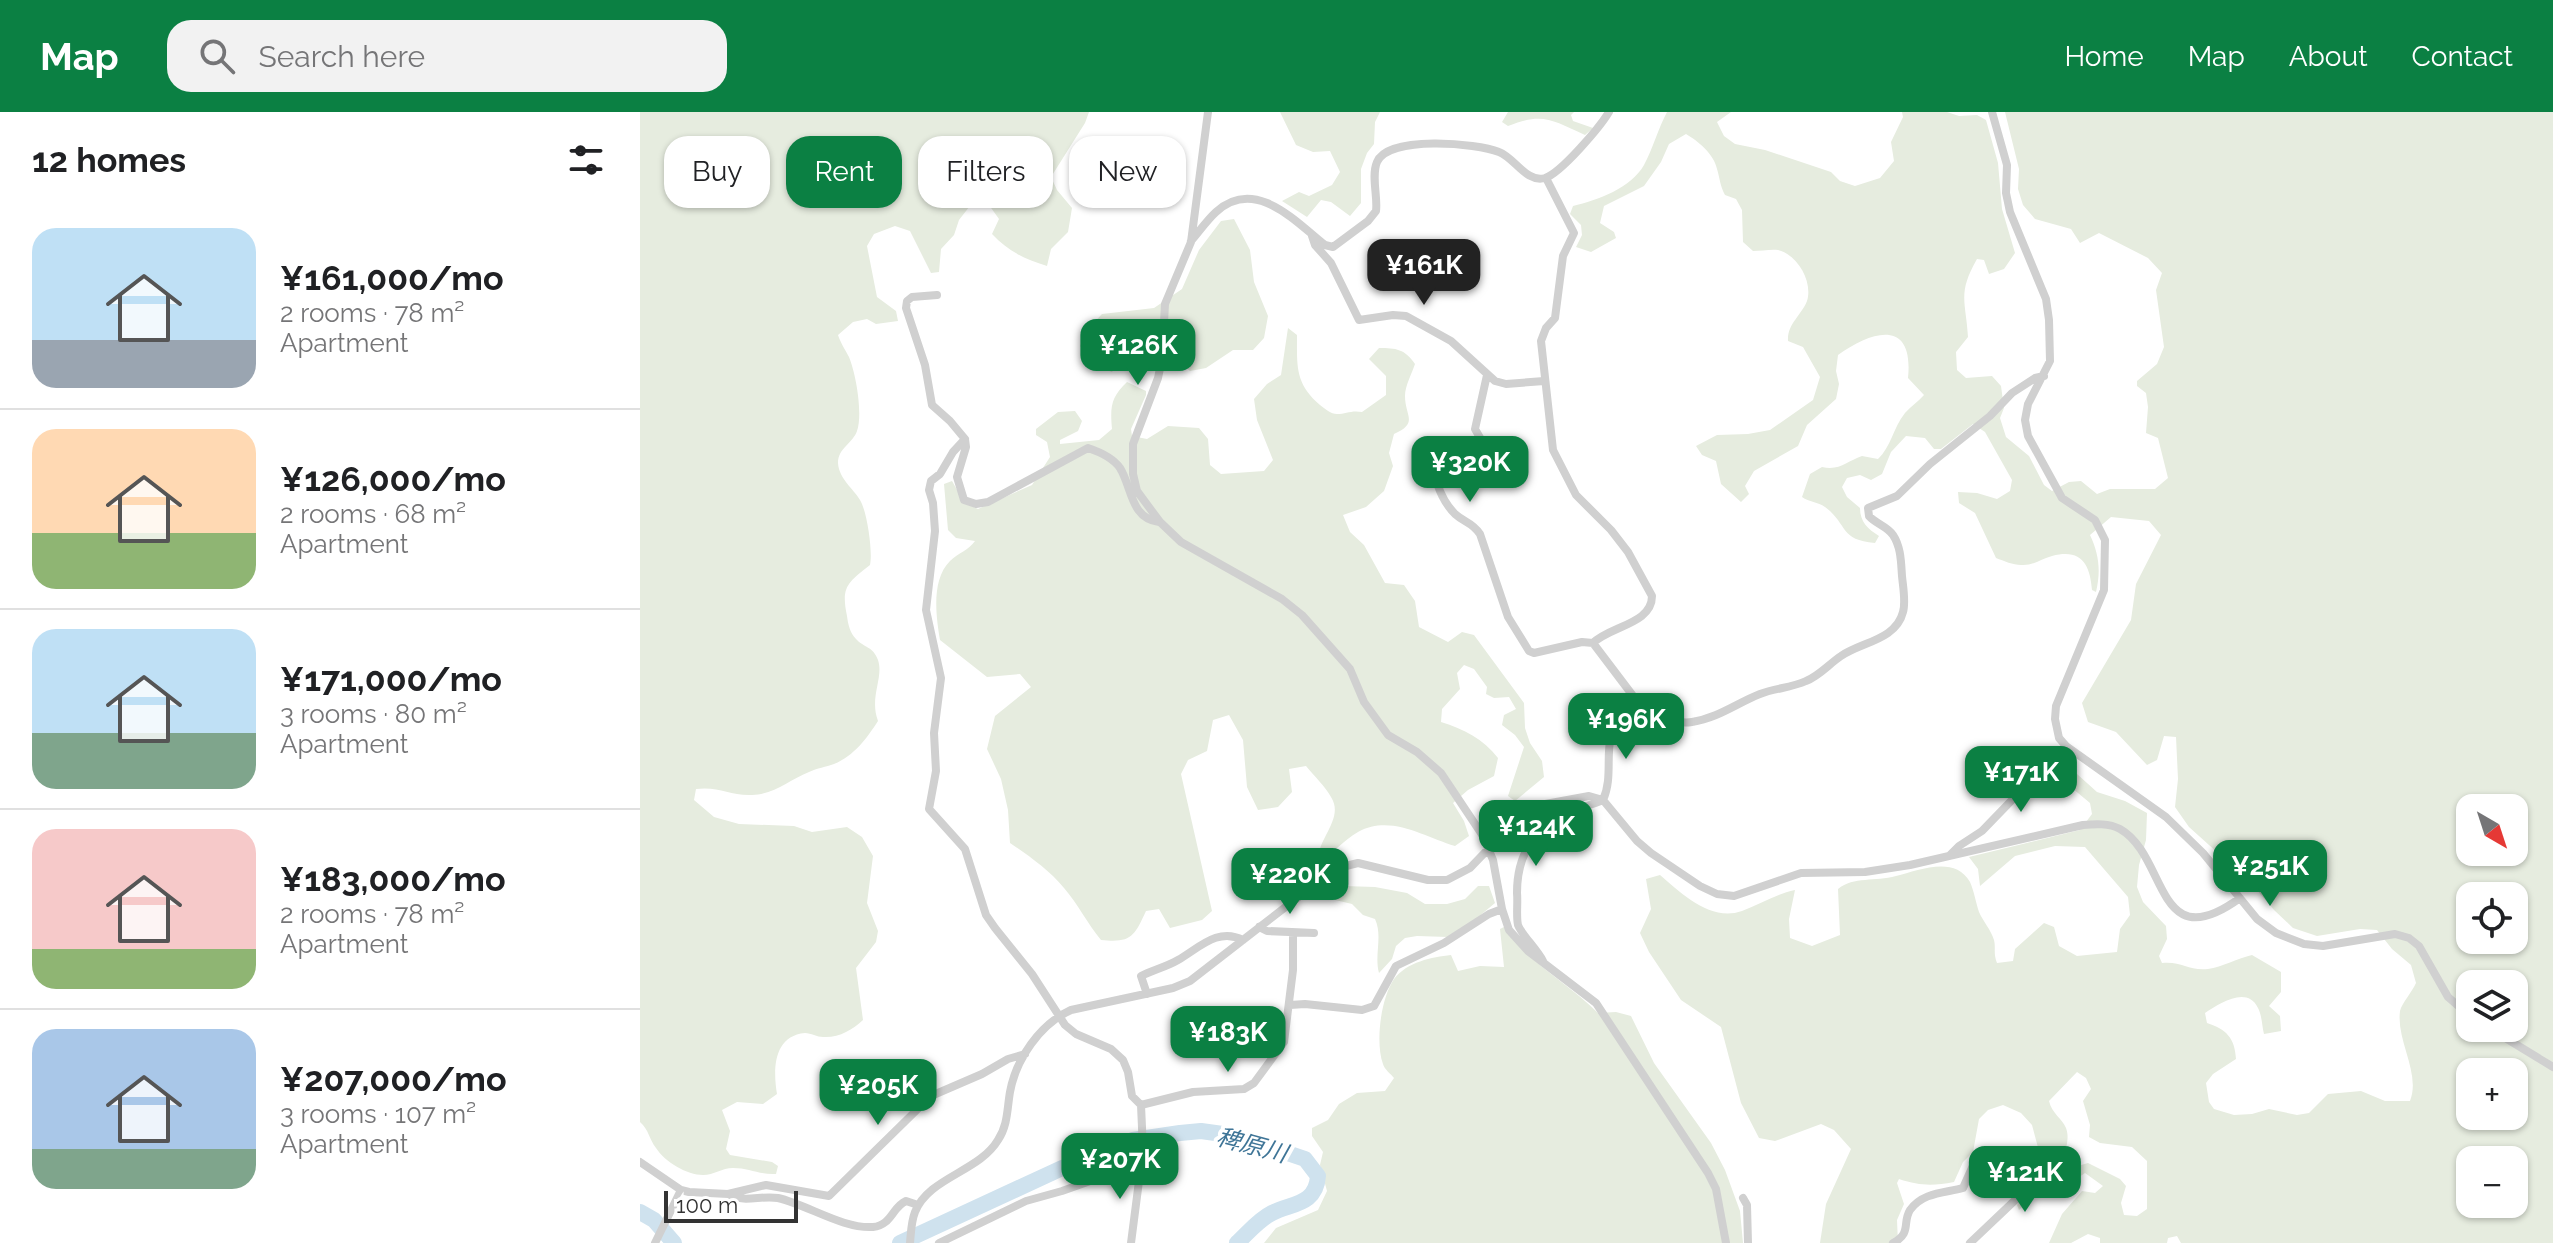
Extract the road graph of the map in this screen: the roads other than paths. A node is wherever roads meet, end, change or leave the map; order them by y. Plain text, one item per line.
1 (1208, 112) edge
2 (1609, 112) edge
3 (1992, 112) edge
4 (1546, 178) junction
5 (1312, 235) junction
6 (1191, 242) junction
7 (937, 295) dead end
8 (1487, 375) junction
9 (2044, 376) junction
10 (1544, 381) junction
11 (965, 439) junction
12 (1160, 522) junction
13 (1593, 643) junction
14 (1646, 713) junction
15 (2075, 753) junction
16 (1603, 800) junction
17 (1488, 848) junction
18 (1949, 855) junction
19 (2240, 898) junction
20 (1502, 909) junction
21 (1259, 927) junction
22 (1293, 933) junction
23 (1314, 933) dead end
24 (1243, 940) junction
25 (1543, 962) junction
26 (1147, 994) junction
27 (2456, 1004) edge
28 (1290, 1005) junction
29 (1056, 1017) junction
30 (2512, 1042) edge
31 (1025, 1054) junction
32 (2553, 1067) edge
33 (1141, 1105) junction
34 (640, 1162) edge
35 (1141, 1163) junction
36 (2036, 1166) dead end
37 (681, 1190) junction
38 (728, 1194) junction
39 (2022, 1196) junction
40 (1743, 1198) dead end
41 (918, 1205) junction
42 (655, 1243) edge
43 (910, 1243) edge
44 (939, 1243) edge
45 (1131, 1243) edge
46 (1726, 1243) edge
47 (1748, 1243) edge
48 (1893, 1243) edge
49 (1970, 1243) edge

1 - 6 street
2 - 4 street
3 - 9 street
4 - 5 street
4 - 10 street
5 - 6 street
5 - 8 street
6 - 12 street
7 - 11 street
8 - 10 street
8 - 13 street
9 - 14 street
9 - 15 street
10 - 13 street
11 - 12 street
11 - 29 street
12 - 17 street
13 - 14 street
14 - 16 street
15 - 18 street
15 - 19 street
16 - 17 street
16 - 18 street
16 - 25 street
17 - 20 street
17 - 21 street
18 - 19 street
19 - 27 street
20 - 25 street
20 - 28 street
21 - 22 street
21 - 24 street
22 - 23 street
22 - 28 street
24 - 26 street
24 - 26 street
25 - 46 street
26 - 29 street
28 - 33 street
29 - 31 street
29 - 33 street
30 - 32 street
31 - 38 street
31 - 41 street
33 - 35 street
34 - 37 street
35 - 44 street
35 - 45 street
36 - 39 street
37 - 38 street
37 - 42 street
38 - 41 street
39 - 48 street
39 - 49 street
40 - 47 street
41 - 43 street

